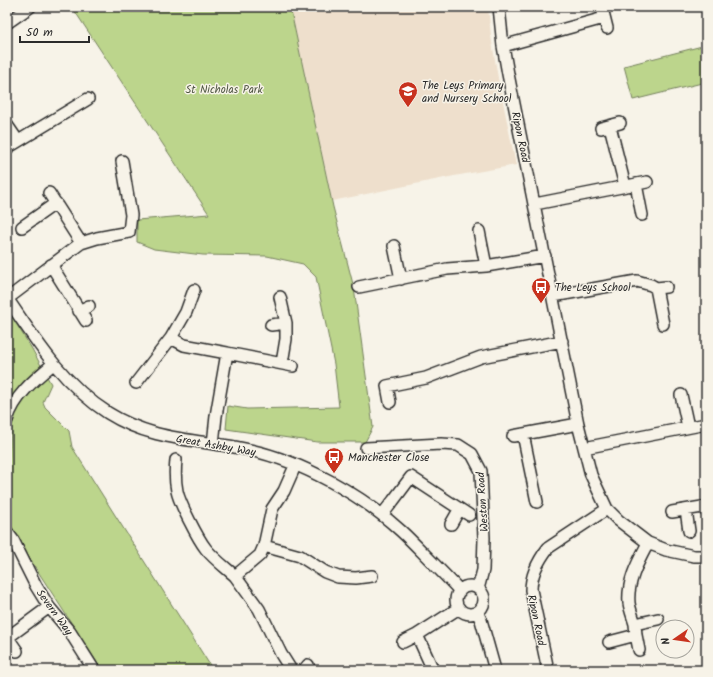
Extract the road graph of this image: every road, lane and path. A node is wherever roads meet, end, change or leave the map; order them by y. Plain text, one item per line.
1 (30, 7) edge
2 (499, 7) edge
3 (604, 18) edge
4 (7, 23) edge
5 (503, 46) junction
6 (88, 99) dead end
7 (7, 125) edge
8 (610, 126) dead end
9 (18, 141) junction
10 (7, 148) edge
11 (122, 161) dead end
12 (647, 182) dead end
13 (631, 185) junction
14 (50, 193) dead end
15 (56, 203) junction
16 (535, 204) junction
17 (642, 215) dead end
18 (22, 227) dead end
19 (479, 231) dead end
20 (81, 243) junction
21 (394, 246) dead end
22 (545, 256) junction
23 (51, 265) junction
24 (486, 266) junction
25 (400, 278) junction
26 (359, 287) dead end
27 (194, 290) dead end
28 (553, 296) junction
29 (280, 297) dead end
30 (7, 299) edge
31 (86, 321) dead end
32 (286, 323) junction
33 (663, 324) dead end
34 (271, 325) dead end
35 (171, 338) junction
36 (562, 341) junction
37 (227, 353) junction
38 (282, 363) junction
39 (53, 364) junction
40 (293, 366) dead end
41 (136, 382) dead end
42 (682, 395) dead end
43 (390, 402) dead end
44 (8, 416) edge
45 (578, 424) junction
46 (701, 424) dead end
47 (688, 427) junction
48 (213, 444) junction
49 (366, 448) dead end
50 (584, 448) junction
51 (176, 460) dead end
52 (295, 466) junction
53 (537, 502) dead end
54 (606, 509) junction
55 (686, 510) junction
56 (706, 511) edge
57 (672, 512) dead end
58 (382, 515) junction
59 (451, 524) dead end
60 (690, 531) dead end
61 (7, 532) edge
62 (648, 543) junction
63 (264, 546) junction
64 (706, 556) edge
65 (235, 576) junction
66 (372, 576) dead end
67 (478, 589) junction
68 (460, 591) junction
69 (50, 607) junction
70 (459, 608) junction
71 (477, 612) junction
72 (655, 620) edge
73 (635, 624) junction
74 (417, 635) junction
75 (636, 635) junction
76 (8, 638) edge
77 (403, 642) dead end
78 (609, 642) dead end
79 (17, 650) dead end
80 (639, 650) dead end
81 (94, 670) edge
82 (292, 670) edge
83 (433, 670) edge
84 (495, 670) edge
85 (548, 670) edge

1 - 4 street
2 - 5 street, Ripon Road
3 - 5 street
5 - 16 street, Ripon Road
6 - 9 street
7 - 9 street
8 - 13 street
9 - 10 street
11 - 20 street
12 - 13 street
13 - 16 street
13 - 17 street
14 - 15 street
15 - 18 street
15 - 20 street
16 - 22 street, Ripon Road
19 - 24 street
20 - 23 street
21 - 25 street
22 - 24 street
22 - 28 street, Ripon Road
23 - 30 street
23 - 31 street
24 - 25 street
25 - 26 street
27 - 35 street
28 - 33 street
28 - 36 street, Ripon Road
29 - 32 street
30 - 39 street, Great Ashby Way
32 - 34 street
32 - 38 street
35 - 37 street
35 - 41 street
36 - 43 street
36 - 45 street, Ripon Road
37 - 38 street
37 - 48 street
38 - 40 street
39 - 44 street
39 - 48 street, Great Ashby Way
42 - 47 street
45 - 50 street, Ripon Road
45 - 53 street
46 - 47 street
47 - 50 street
48 - 52 street, Great Ashby Way
49 - 67 street, Weston Road
50 - 54 street, Ripon Road
51 - 65 street
52 - 58 street, Great Ashby Way
52 - 63 street
54 - 62 street, Ripon Road
54 - 85 street, Ripon Road
55 - 56 street
55 - 57 street
55 - 60 street
58 - 59 street
58 - 68 street, Great Ashby Way
61 - 69 street, Severn Way
62 - 64 street, Ripon Road
62 - 73 street
63 - 65 street
63 - 66 street
65 - 82 street
67 - 68 street
67 - 71 street
68 - 70 street
69 - 76 street
69 - 81 street, Severn Way
70 - 71 street
70 - 74 street
71 - 84 street
72 - 73 street
73 - 75 street
74 - 77 street
74 - 83 street
75 - 78 street
75 - 80 street
76 - 79 street

